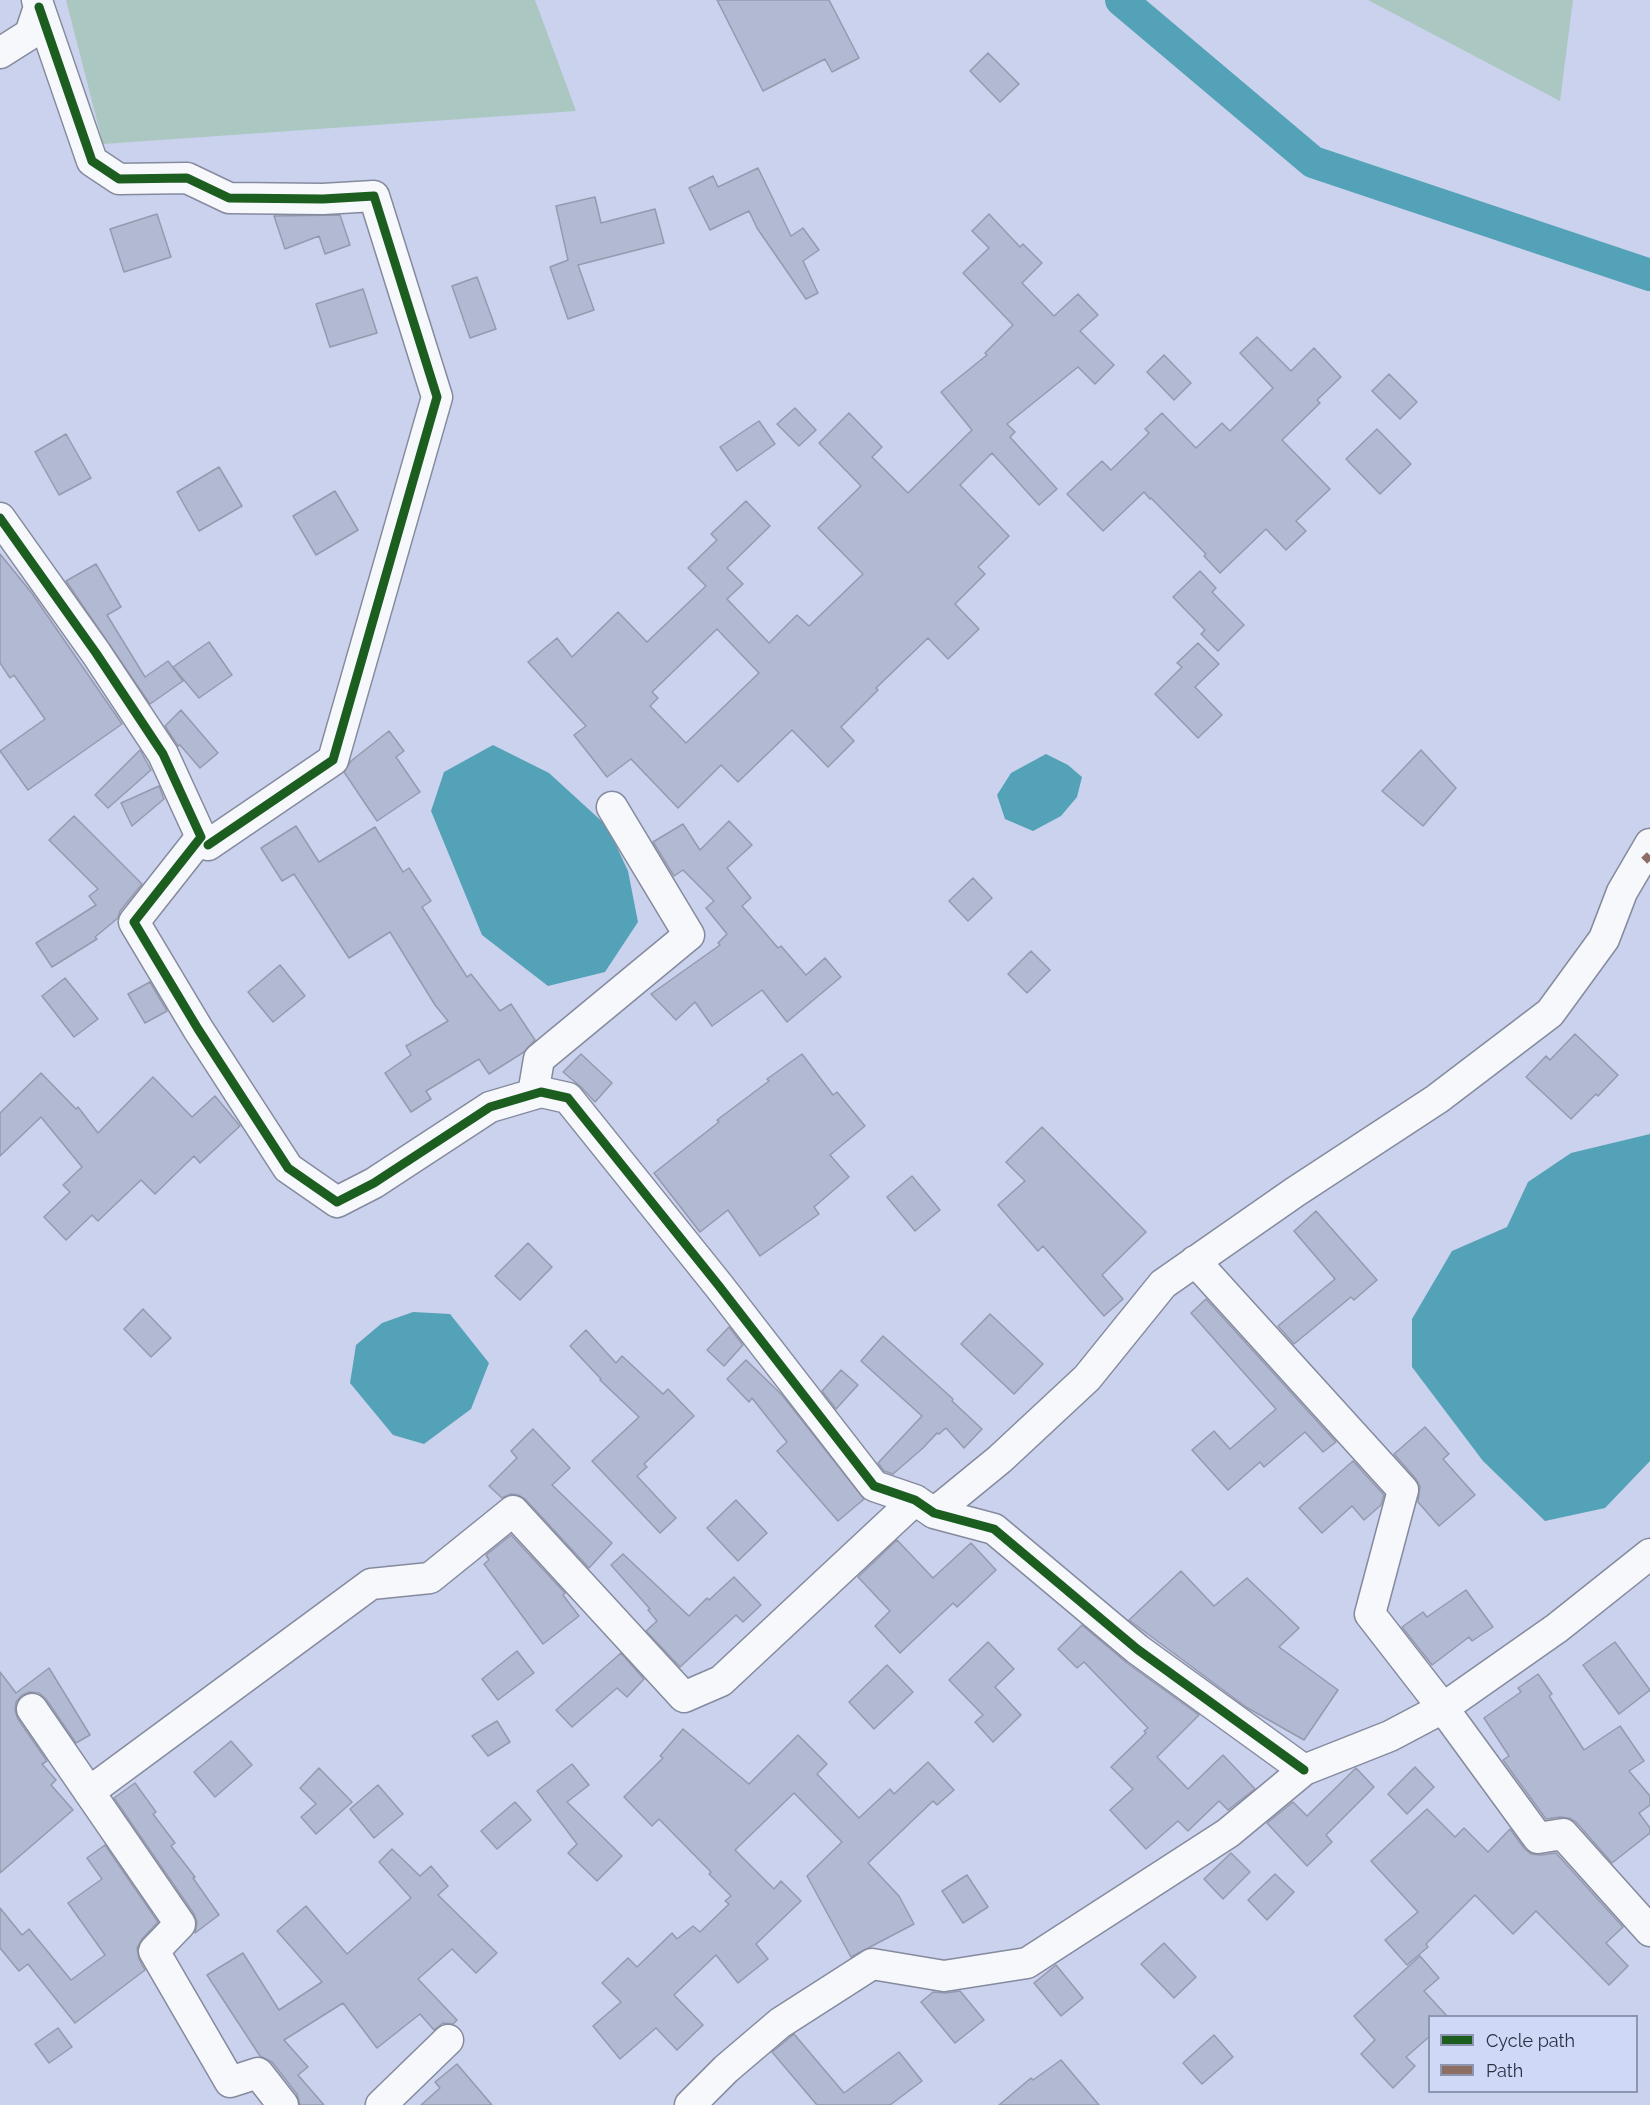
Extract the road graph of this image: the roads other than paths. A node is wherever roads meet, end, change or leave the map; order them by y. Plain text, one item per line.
1 (38, 4) edge
2 (0, 53) edge
3 (0, 518) edge
4 (612, 807) dead end
5 (208, 845) dead end
6 (1648, 853) edge
7 (533, 1094) junction
8 (1195, 1261) junction
9 (924, 1506) junction
10 (1650, 1554) edge
11 (1443, 1708) junction
12 (32, 1709) dead end
13 (1305, 1770) junction
14 (89, 1792) junction
15 (1650, 1931) edge
16 (448, 2040) dead end
17 (283, 2105) edge
18 (381, 2105) edge
19 (690, 2105) edge

1 - 2 street
1 - 5 street
3 - 7 street
4 - 7 street
6 - 8 street
7 - 9 street
8 - 9 street
8 - 11 street
9 - 13 street
9 - 14 street
10 - 11 street
11 - 13 street
11 - 15 street
12 - 14 street
13 - 19 street
14 - 17 street
16 - 18 street

